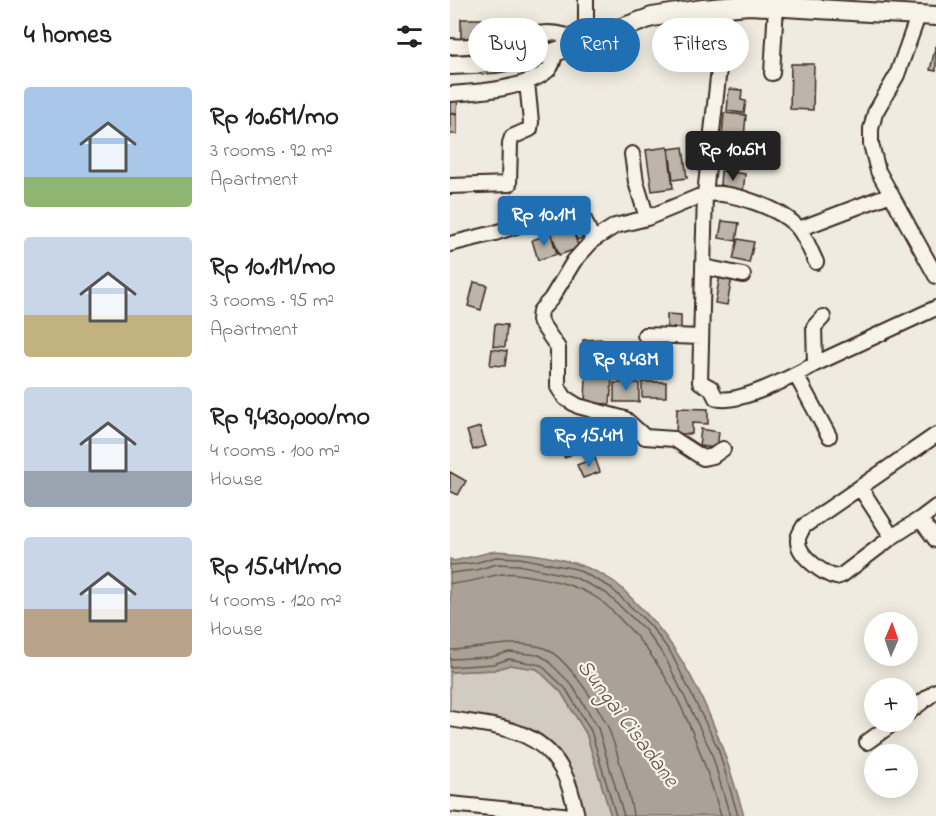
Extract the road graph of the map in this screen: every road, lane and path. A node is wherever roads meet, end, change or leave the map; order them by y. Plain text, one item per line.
1 (586, 0) edge
2 (726, 6) junction
3 (776, 6) junction
4 (927, 16) edge
5 (585, 18) edge
6 (640, 21) edge
7 (560, 35) edge
8 (450, 46) edge
9 (560, 50) edge
10 (555, 52) junction
11 (450, 65) edge
12 (772, 73) dead end
13 (526, 82) junction
14 (450, 94) edge
15 (632, 154) dead end
16 (450, 186) edge
17 (705, 194) junction
18 (891, 194) junction
19 (647, 218) junction
20 (799, 229) junction
21 (593, 240) junction
22 (450, 244) edge
23 (816, 262) dead end
24 (704, 267) junction
25 (743, 274) dead end
26 (936, 274) edge
27 (936, 308) edge
28 (823, 317) dead end
29 (645, 335) dead end
30 (701, 337) junction
31 (815, 364) junction
32 (796, 375) junction
33 (936, 435) edge
34 (829, 436) dead end
35 (723, 449) dead end
36 (861, 489) junction
37 (936, 507) edge
38 (920, 519) junction
39 (892, 537) junction
40 (936, 540) edge
41 (936, 691) edge
42 (918, 705) edge
43 (450, 719) edge
44 (882, 732) edge
45 (867, 742) dead end
46 (450, 804) edge
47 (572, 816) edge
48 (578, 816) edge

1 - 5 street
2 - 3 main road
2 - 6 main road
2 - 17 street
3 - 4 main road
3 - 12 street
4 - 18 street
7 - 8 street
9 - 10 main road
10 - 11 main road
10 - 13 street
13 - 14 street
13 - 16 street
15 - 19 street
17 - 19 street
17 - 20 street
17 - 24 street
18 - 20 street
18 - 26 street
19 - 21 street
20 - 23 street
21 - 22 street
21 - 35 street
24 - 25 street
24 - 30 street
27 - 31 street
28 - 31 street
29 - 30 street
30 - 32 street
31 - 32 street
32 - 34 street
33 - 36 street
36 - 39 street
36 - 39 street
37 - 38 street
38 - 39 street
38 - 40 street
41 - 42 street
43 - 48 street
44 - 45 street
46 - 47 street

